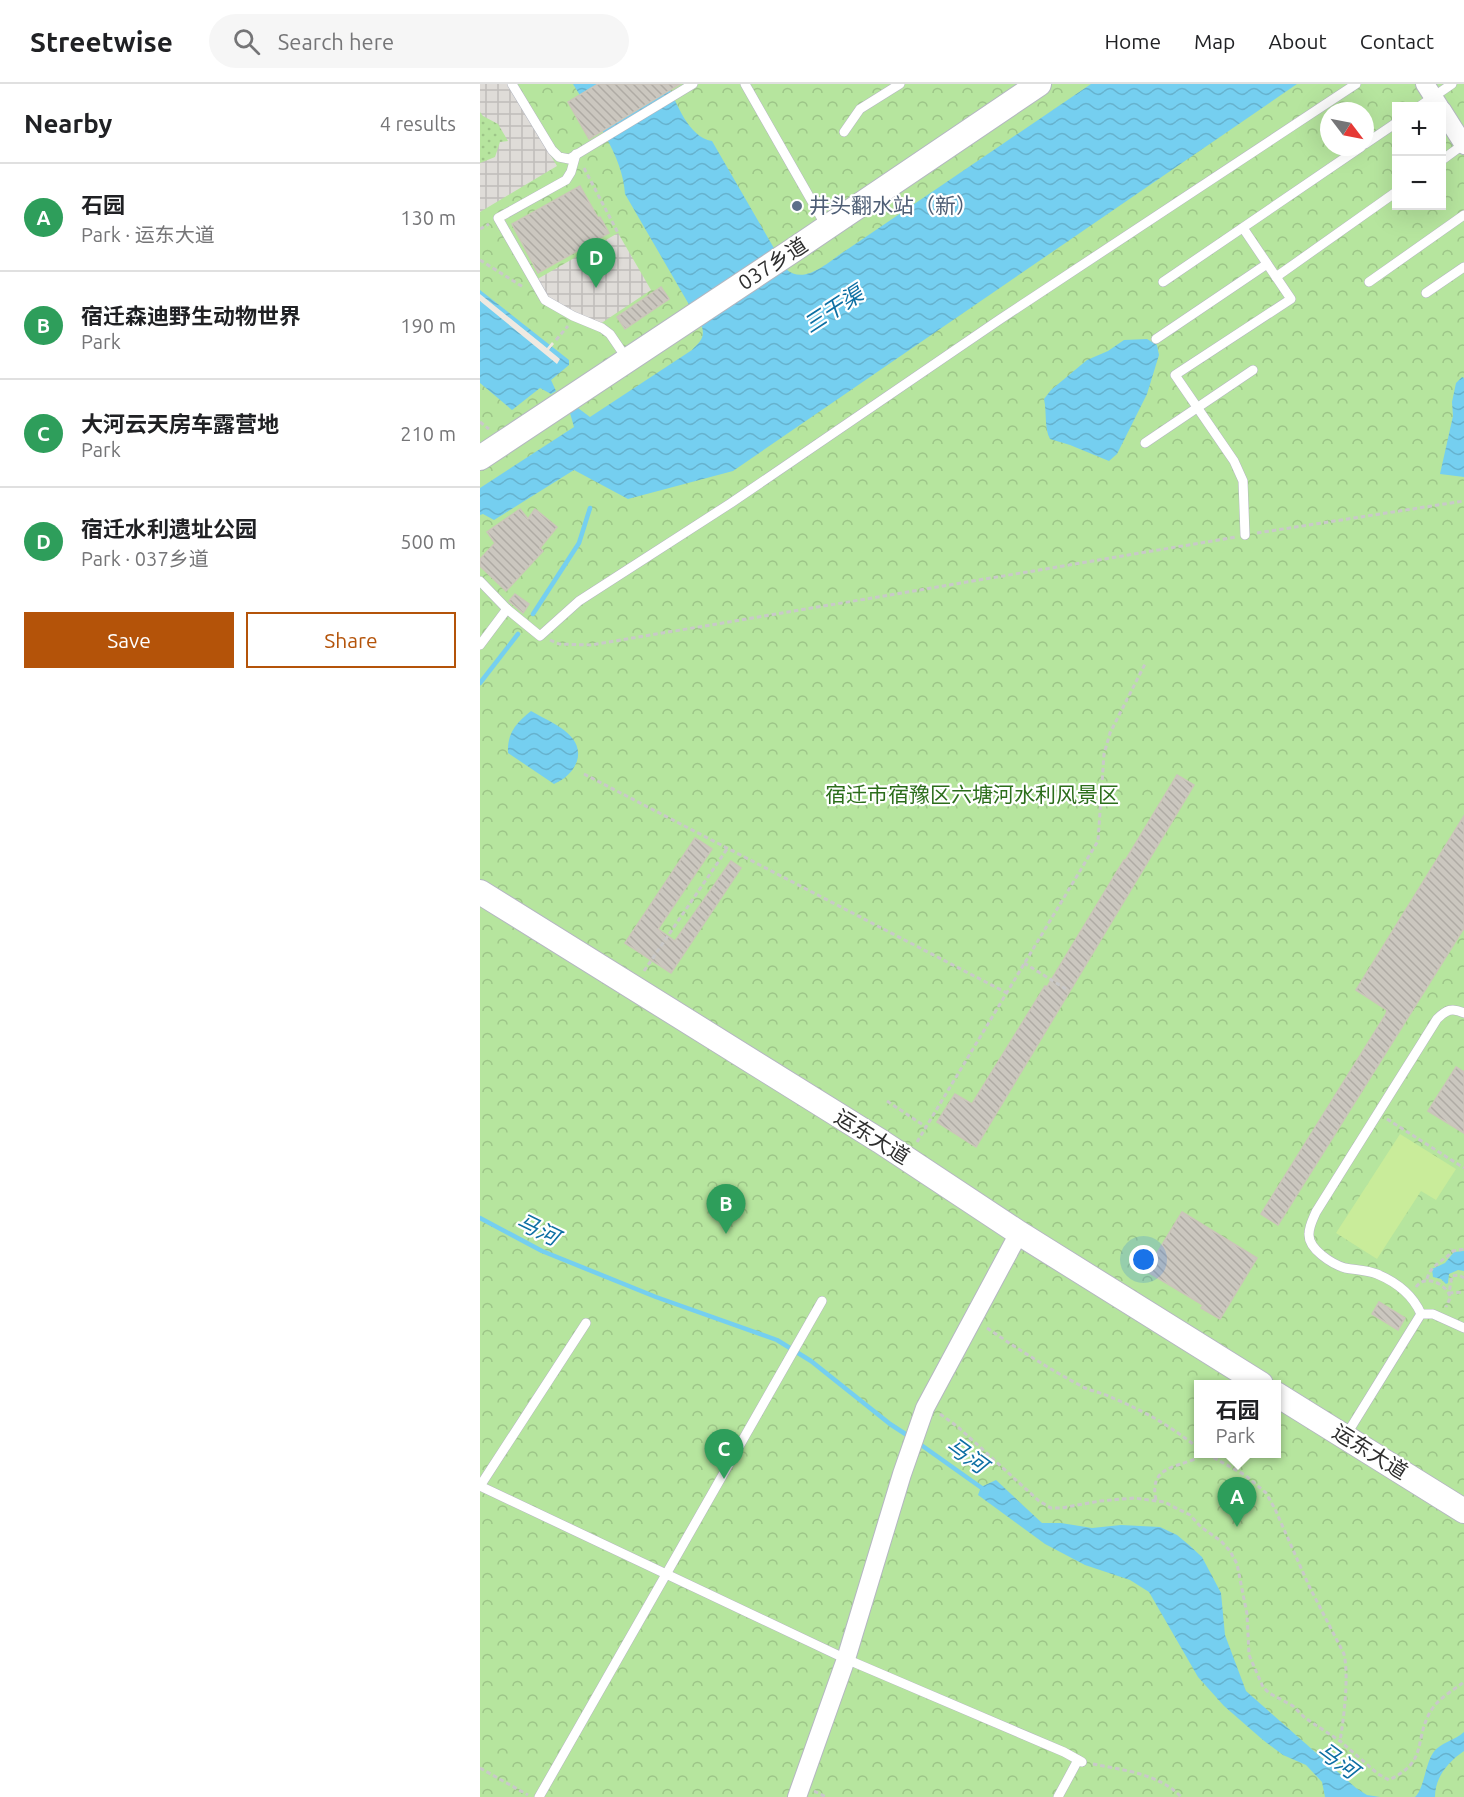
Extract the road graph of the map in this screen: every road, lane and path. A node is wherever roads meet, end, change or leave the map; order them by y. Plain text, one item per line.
1 (512, 84) edge
2 (693, 84) edge
3 (745, 84) edge
4 (900, 84) edge
5 (1039, 84) edge
6 (1356, 84) edge
7 (1452, 84) edge
8 (1432, 101) edge
9 (1392, 126) edge
10 (844, 132) dead end
11 (1374, 138) edge
12 (1464, 145) edge
13 (576, 154) junction
14 (1348, 156) edge
15 (1446, 157) edge
16 (1392, 195) edge
17 (1464, 215) edge
18 (827, 228) junction
19 (1243, 228) junction
20 (618, 233) dead end
21 (480, 260) edge
22 (1267, 264) junction
23 (1464, 267) edge
24 (1276, 277) junction
25 (1163, 282) dead end
26 (1369, 282) dead end
27 (1426, 293) dead end
28 (545, 300) junction
29 (576, 317) junction
30 (556, 339) dead end
31 (1156, 339) dead end
32 (628, 360) junction
33 (1253, 370) dead end
34 (1198, 408) junction
35 (1145, 443) dead end
36 (480, 458) edge
37 (1464, 501) edge
38 (1245, 535) junction
39 (480, 581) edge
40 (507, 609) junction
41 (540, 636) junction
42 (480, 645) edge
43 (1145, 664) dead end
44 (584, 774) dead end
45 (728, 849) junction
46 (480, 892) edge
47 (1024, 963) junction
48 (633, 988) junction
49 (1066, 989) dead end
50 (1007, 993) junction
51 (1464, 1013) edge
52 (887, 1101) dead end
53 (1378, 1113) junction
54 (926, 1127) junction
55 (907, 1159) junction
56 (1464, 1168) edge
57 (1019, 1233) junction
58 (1464, 1249) edge
59 (1464, 1278) edge
60 (1426, 1280) junction
61 (1464, 1292) edge
62 (1449, 1293) junction
63 (1410, 1296) junction
64 (822, 1301) dead end
65 (1421, 1314) junction
66 (1441, 1317) junction
67 (973, 1319) junction
68 (586, 1323) dead end
69 (1464, 1328) edge
70 (1255, 1380) edge
71 (1281, 1397) edge
72 (931, 1410) junction
73 (1345, 1437) junction
74 (1194, 1446) edge
75 (1195, 1458) edge
76 (1214, 1458) edge
77 (1156, 1500) junction
78 (1464, 1511) edge
79 (666, 1574) junction
80 (846, 1659) junction
81 (1464, 1682) edge
82 (1340, 1741) junction
83 (1080, 1761) junction
84 (480, 1768) edge
85 (532, 1797) edge
86 (539, 1797) edge
87 (797, 1797) edge
88 (1059, 1797) edge
89 (1181, 1797) edge

1 - 13 lane
2 - 13 lane
3 - 18 lane
4 - 10 lane
5 - 18 main road, 037乡道
6 - 41 lane
7 - 8 lane
8 - 12 street
9 - 11 lane
12 - 15 lane
13 - 20 path
13 - 28 lane
14 - 19 lane
16 - 24 lane
17 - 26 lane
18 - 32 main road, 037乡道
19 - 22 lane
19 - 25 lane
21 - 28 path
22 - 24 lane
22 - 31 lane
23 - 27 lane
24 - 34 lane
28 - 29 lane
29 - 30 path
29 - 32 lane
32 - 36 main road, 037乡道
33 - 34 lane
34 - 35 lane
34 - 38 lane
37 - 38 path
38 - 41 path
39 - 40 lane
40 - 41 lane
40 - 42 lane
43 - 47 path
44 - 45 path
45 - 48 path
45 - 50 path
46 - 48 main road, 运东大道
47 - 49 path
47 - 50 path
48 - 55 main road, 运东大道
50 - 54 path
51 - 53 lane
52 - 54 path
53 - 56 path
53 - 63 lane
54 - 55 path
55 - 57 main road, 运东大道
57 - 67 street
57 - 70 main road, 运东大道
58 - 60 path
59 - 62 path
60 - 62 path
60 - 63 path
61 - 62 path
62 - 66 path
63 - 65 lane
64 - 79 lane
65 - 66 lane
65 - 73 lane
66 - 69 lane
67 - 72 street
67 - 74 path
68 - 79 lane
71 - 73 main road, 运东大道
72 - 77 path
72 - 80 street
73 - 78 main road, 运东大道
75 - 77 path
76 - 82 path
77 - 82 path
79 - 80 lane
79 - 86 lane
80 - 83 lane
80 - 87 street
81 - 82 path
83 - 88 lane
83 - 89 path
84 - 85 path

